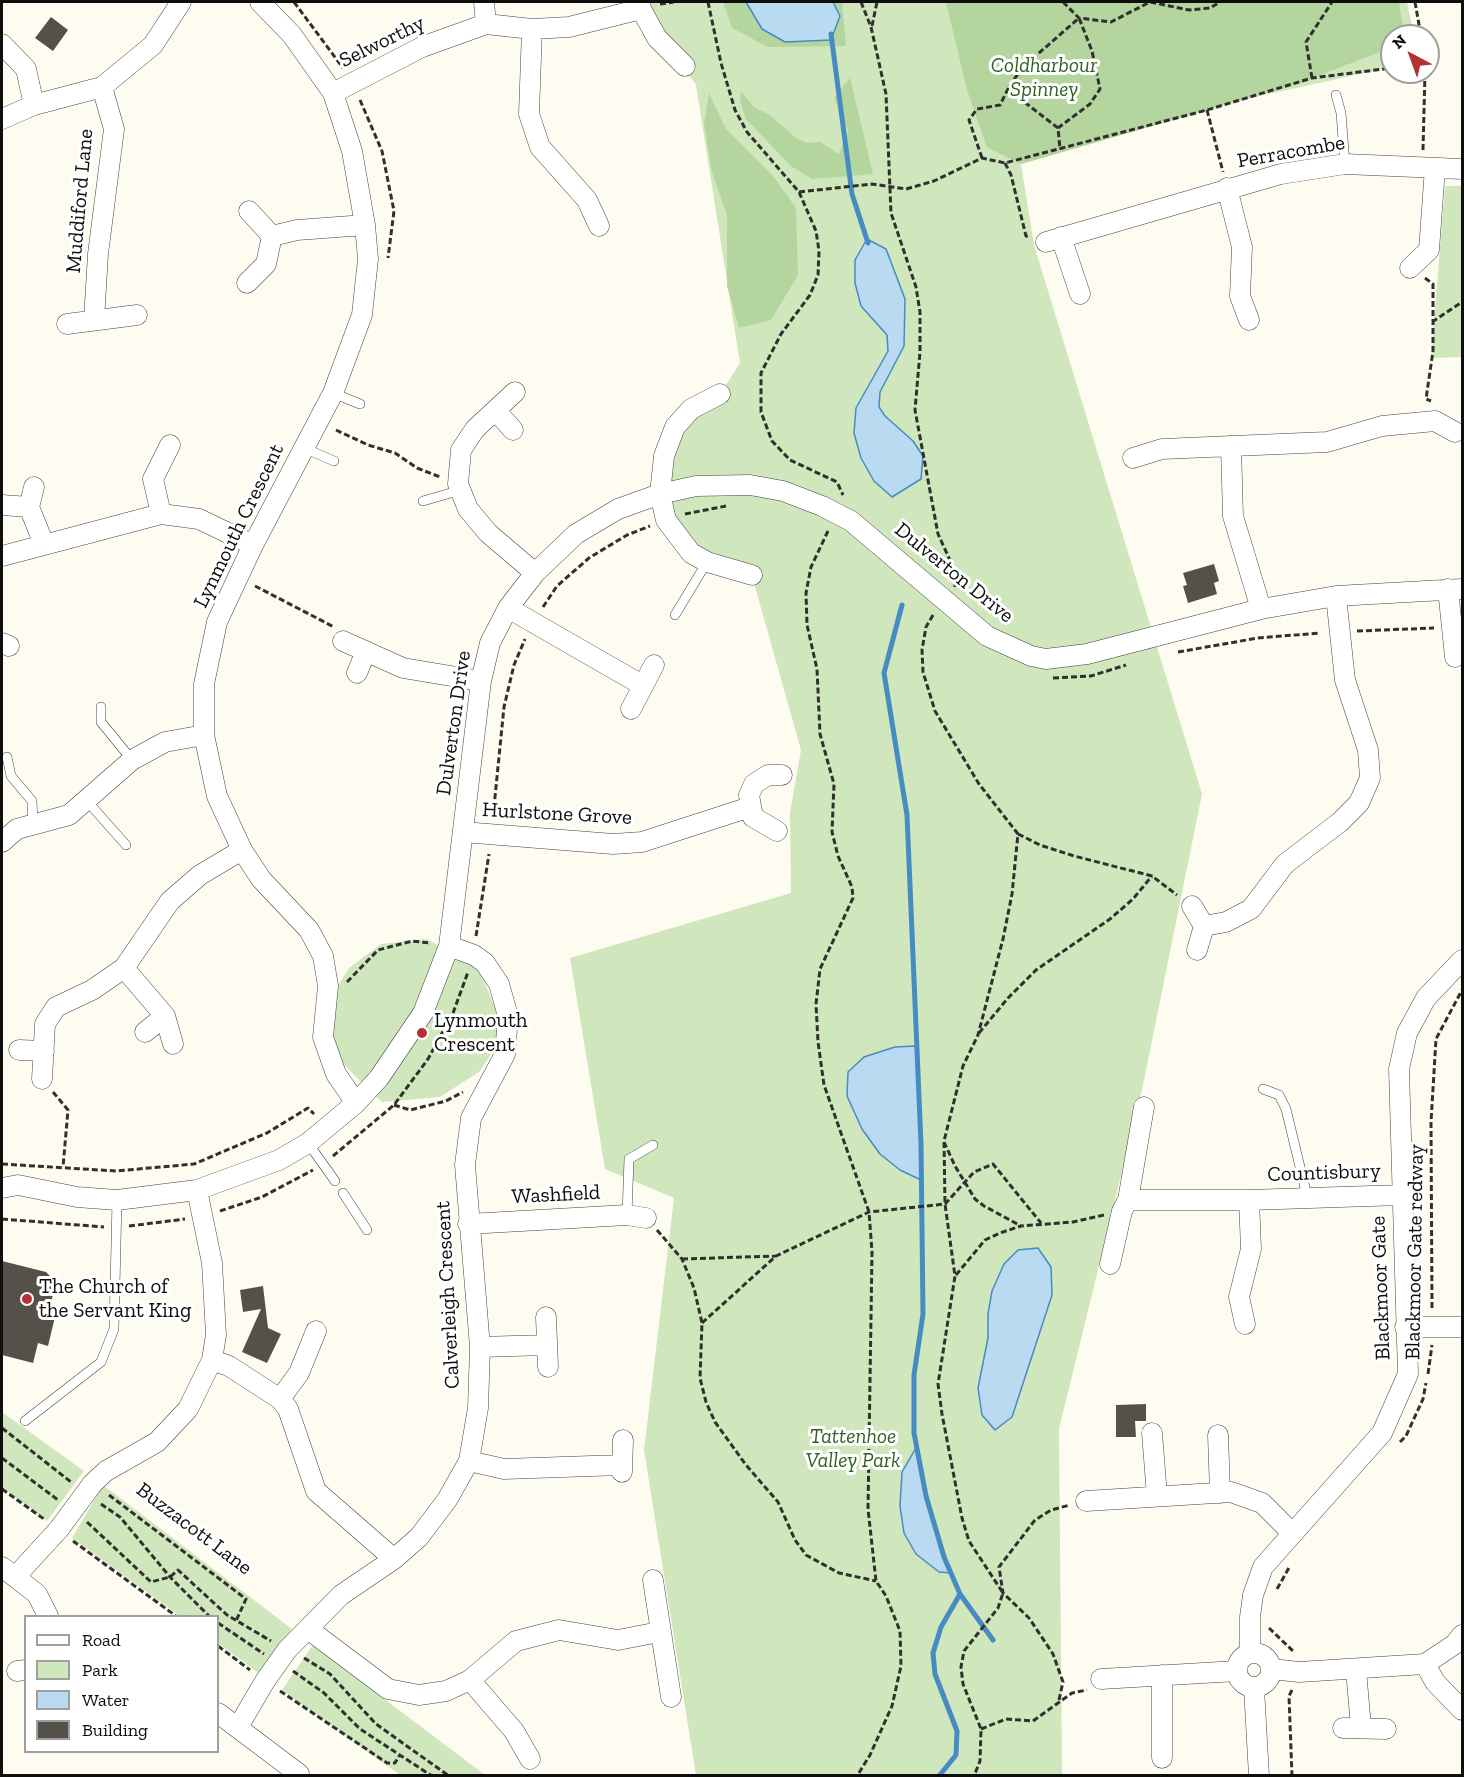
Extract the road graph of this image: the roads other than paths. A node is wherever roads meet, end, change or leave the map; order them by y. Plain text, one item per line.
1 (181, 2) edge
2 (260, 2) edge
3 (484, 2) edge
4 (640, 5) edge
5 (486, 24) junction
6 (532, 29) junction
7 (2, 44) edge
8 (685, 66) dead end
9 (102, 87) junction
10 (333, 93) junction
11 (1336, 95) dead end
12 (34, 105) junction
13 (2, 119) edge
14 (1344, 164) junction
15 (1429, 167) junction
16 (1462, 169) edge
17 (1227, 188) junction
18 (249, 210) dead end
19 (365, 225) junction
20 (599, 226) dead end
21 (272, 236) junction
22 (1410, 268) road end
23 (247, 283) dead end
24 (1080, 294) dead end
25 (137, 315) dead end
26 (94, 320) junction
27 (1249, 320) dead end
28 (66, 324) dead end
29 (515, 392) dead end
30 (333, 393) junction
31 (720, 394) dead end
32 (360, 404) dead end
33 (496, 411) junction
34 (513, 430) dead end
35 (1455, 432) dead end
36 (170, 445) dead end
37 (1231, 446) junction
38 (304, 448) junction
39 (1133, 458) dead end
40 (334, 461) dead end
41 (459, 487) junction
42 (660, 494) junction
43 (423, 501) dead end
44 (2, 505) edge
45 (161, 514) junction
46 (44, 544) junction
47 (253, 545) junction
48 (2, 556) edge
49 (707, 562) junction
50 (535, 573) junction
51 (752, 575) dead end
52 (1455, 589) edge
53 (1336, 596) junction
54 (508, 608) junction
55 (1261, 609) junction
56 (675, 615) dead end
57 (344, 641) road end
58 (366, 651) junction
59 (1452, 658) edge
60 (654, 665) dead end
61 (357, 673) dead end
62 (481, 681) junction
63 (642, 685) junction
64 (101, 707) dead end
65 (631, 709) dead end
66 (204, 735) junction
67 (7, 757) dead end
68 (132, 760) junction
69 (782, 775) dead end
70 (87, 801) junction
71 (750, 807) junction
72 (33, 825) junction
73 (777, 831) dead end
74 (464, 832) junction
75 (2, 842) edge
76 (126, 845) dead end
77 (242, 850) junction
78 (1192, 906) road end
79 (1204, 926) junction
80 (449, 946) junction
81 (1197, 950) dead end
82 (1462, 960) edge
83 (124, 968) junction
84 (165, 1016) junction
85 (145, 1032) dead end
86 (173, 1044) dead end
87 (19, 1050) dead end
88 (44, 1051) junction
89 (42, 1079) road end
90 (1263, 1089) dead end
91 (356, 1103) junction
92 (1144, 1107) dead end
93 (308, 1143) junction
94 (652, 1145) dead end
95 (335, 1181) dead end
96 (2, 1188) edge
97 (196, 1190) junction
98 (343, 1193) dead end
99 (1401, 1195) junction
100 (1308, 1196) junction
101 (117, 1200) junction
102 (1249, 1200) junction
103 (1125, 1205) junction
104 (637, 1217) joint
105 (468, 1224) junction
106 (367, 1230) dead end
107 (1110, 1263) dead end
108 (546, 1317) dead end
109 (1245, 1324) dead end
110 (1405, 1327) junction
111 (1462, 1327) edge
112 (316, 1331) dead end
113 (547, 1345) junction
114 (480, 1347) junction
115 (212, 1360) junction
116 (548, 1367) dead end
117 (279, 1399) junction
118 (25, 1421) dead end
119 (1152, 1432) dead end
120 (1218, 1435) dead end
121 (623, 1440) dead end
122 (469, 1461) junction
123 (1220, 1493) junction
124 (1157, 1496) junction
125 (1086, 1501) road end
126 (1292, 1533) junction
127 (394, 1559) junction
128 (8, 1572) edge
129 (653, 1580) dead end
130 (47, 1615) edge
131 (308, 1629) junction
132 (659, 1632) junction
133 (1462, 1635) edge
134 (1250, 1653) junction
135 (1425, 1664) junction
136 (1272, 1669) junction
137 (1356, 1670) junction
138 (1237, 1671) junction
139 (1162, 1675) junction
140 (1101, 1679) road end
141 (470, 1680) junction
142 (1254, 1688) junction
143 (670, 1697) dead end
144 (1462, 1710) edge
145 (219, 1714) edge
146 (237, 1727) junction
147 (1386, 1729) dead end
148 (1162, 1758) dead end
149 (530, 1760) dead end
150 (299, 1774) dead end
151 (1259, 1776) edge

1 - 9 street
2 - 10 street, Lynmouth Crescent
3 - 5 street
4 - 6 street, Selworthy
4 - 8 street, Selworthy
5 - 6 street, Selworthy
5 - 10 street, Selworthy
6 - 20 street
7 - 12 street
9 - 12 street
9 - 26 street, Muddiford Lane
10 - 19 street, Lynmouth Crescent
11 - 14 lane
12 - 13 street
14 - 15 street, Perracombe
14 - 17 street, Perracombe
15 - 16 street, Perracombe
15 - 22 street
17 - 24 street, Perracombe
17 - 27 street, Perracombe
18 - 21 street
19 - 21 street
19 - 30 street, Lynmouth Crescent
21 - 23 street
25 - 26 street
26 - 28 street
29 - 33 street
30 - 32 lane
30 - 38 street, Lynmouth Crescent
31 - 42 street
33 - 34 street
33 - 41 street
35 - 37 street
36 - 45 street
37 - 39 street
37 - 55 street
38 - 40 lane
38 - 47 street, Lynmouth Crescent
41 - 43 lane
41 - 50 street
42 - 49 street
42 - 50 street, Dulverton Drive
42 - 55 street, Dulverton Drive
44 - 46 street
45 - 46 street
45 - 47 street
46 - 48 street
47 - 66 street, Lynmouth Crescent
49 - 51 street
49 - 56 lane
50 - 54 street, Dulverton Drive
52 - 53 street, Dulverton Drive
52 - 59 street
53 - 55 street, Dulverton Drive
53 - 79 street
54 - 62 street, Dulverton Drive
54 - 63 street
57 - 58 street
58 - 61 street
58 - 62 street
60 - 63 street
62 - 74 street, Dulverton Drive
63 - 65 street
64 - 68 lane
66 - 68 street
66 - 77 street, Lynmouth Crescent
67 - 72 lane
68 - 70 street
69 - 71 street
70 - 72 street
70 - 76 lane
71 - 73 street
71 - 74 street, Hurlstone Grove
72 - 75 street
74 - 80 street, Dulverton Drive
77 - 83 street
77 - 91 street, Lynmouth Crescent
78 - 79 street
79 - 81 street
80 - 91 street, Dulverton Drive
80 - 105 street, Calverleigh Crescent
82 - 99 street, Blackmoor Gate
83 - 84 street
83 - 88 street
84 - 85 street
84 - 86 street
87 - 88 street
88 - 89 street
90 - 100 lane
91 - 93 street, Dulverton Drive
92 - 103 street
93 - 95 lane
93 - 97 street, Dulverton Drive
94 - 104 lane
96 - 101 street, Dulverton Drive
97 - 101 street, Dulverton Drive
97 - 115 street
98 - 106 lane
99 - 100 street, Countisbury
99 - 110 street, Blackmoor Gate
100 - 102 street, Countisbury
101 - 118 lane
102 - 103 street, Countisbury
102 - 109 street, Countisbury
103 - 107 street
104 - 105 street, Washfield
105 - 114 street, Calverleigh Crescent
108 - 113 street
110 - 111 street
110 - 126 street, Blackmoor Gate
112 - 117 street
113 - 114 street
113 - 116 street
114 - 122 street, Calverleigh Crescent
115 - 117 street
115 - 128 street, Buzzacott Lane
117 - 127 street
119 - 124 street
120 - 123 street
121 - 122 street
122 - 127 street, Calverleigh Crescent
123 - 124 street
123 - 126 street
124 - 125 street
126 - 134 street, Blackmoor Gate
127 - 131 street, Calverleigh Crescent
128 - 130 street, Buzzacott Lane
129 - 132 street
131 - 141 street
131 - 146 street, Calverleigh Crescent
132 - 141 street
132 - 143 street
133 - 135 street
134 - 136 street
134 - 138 street
135 - 137 street
135 - 144 street
136 - 137 street
136 - 142 street
137 - 147 street
138 - 139 street
138 - 142 street
139 - 140 street
139 - 148 street
141 - 149 street
142 - 151 street
145 - 146 street
146 - 150 street

